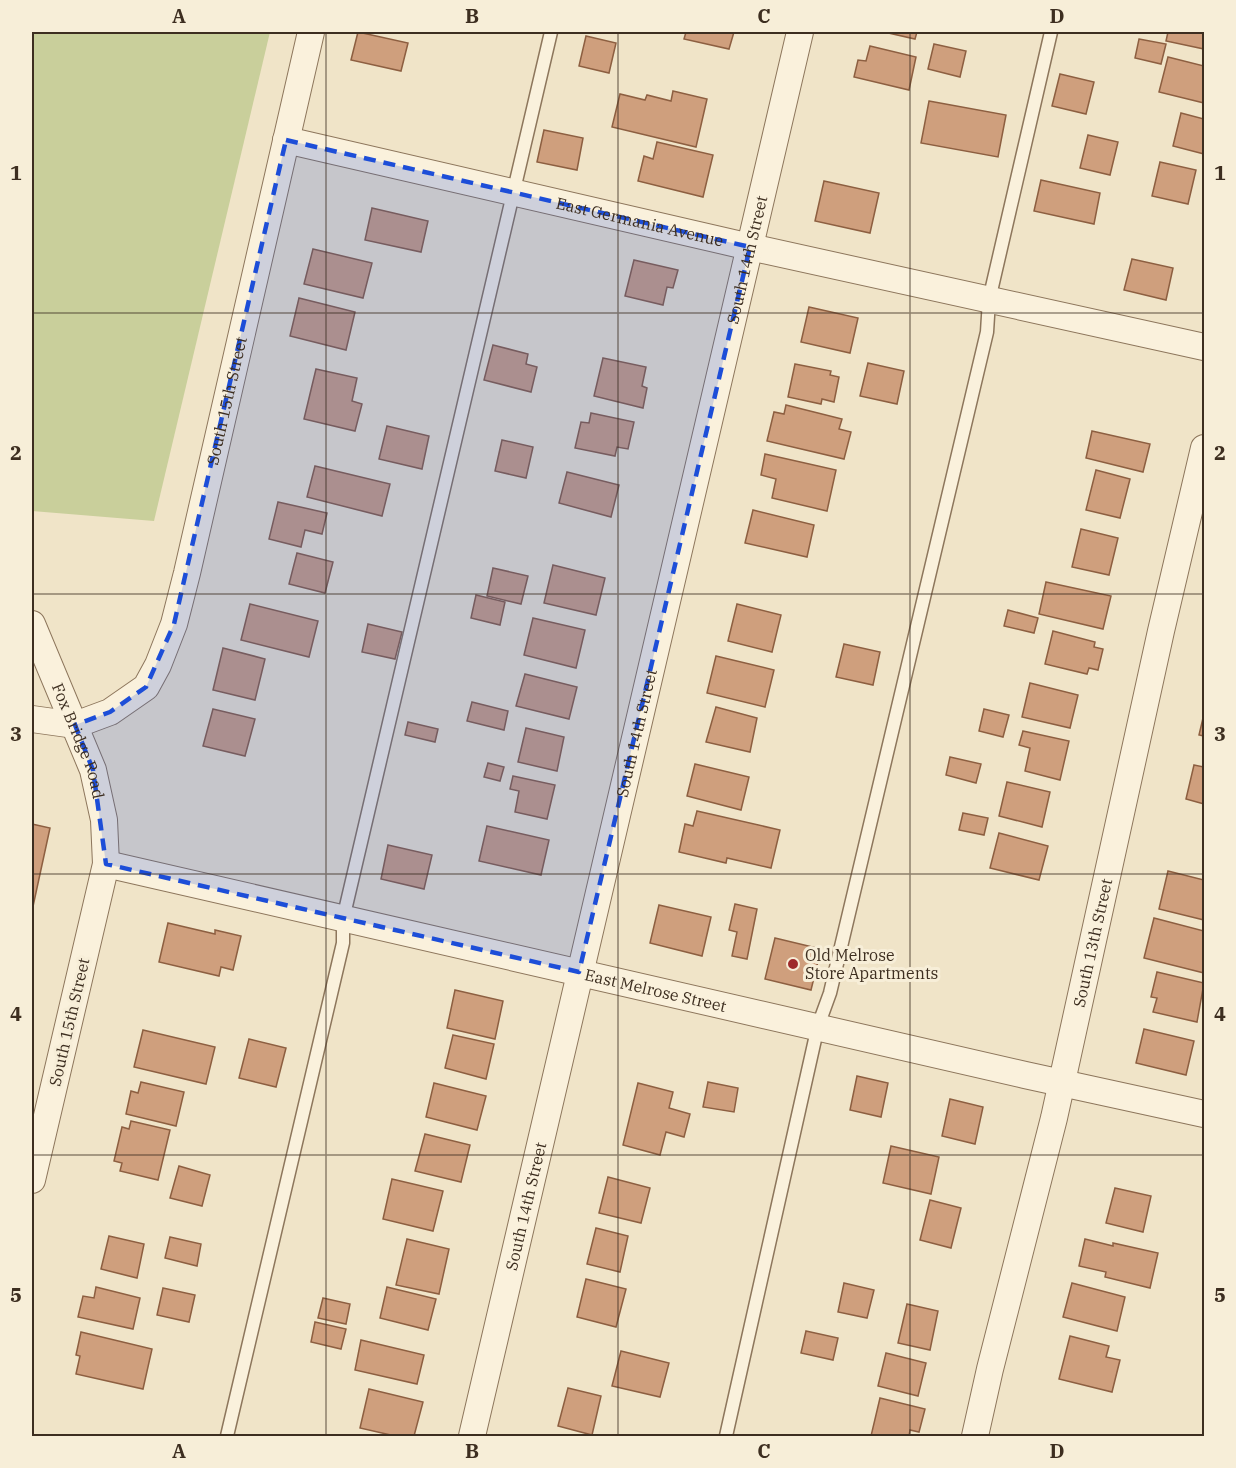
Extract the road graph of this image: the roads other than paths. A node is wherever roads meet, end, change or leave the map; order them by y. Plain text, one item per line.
1 (311, 32) edge
2 (551, 32) edge
3 (800, 32) edge
4 (1051, 32) edge
5 (286, 140) junction
6 (514, 192) junction
7 (750, 247) junction
8 (989, 300) junction
9 (1204, 347) edge
10 (1204, 448) edge
11 (32, 624) edge
12 (32, 719) edge
13 (75, 724) junction
14 (106, 864) junction
15 (343, 919) junction
16 (579, 972) junction
17 (818, 1026) junction
18 (1061, 1082) junction
19 (1204, 1114) edge
20 (33, 1165) edge
21 (227, 1437) edge
22 (472, 1437) edge
23 (726, 1437) edge
24 (975, 1437) edge

1 - 5 street, South 15th Street
2 - 6 lane
3 - 7 street, South 14th Street
4 - 8 lane
5 - 6 street, East Germania Avenue
5 - 13 street, South 15th Street
6 - 7 street, East Germania Avenue
6 - 15 lane
7 - 8 street, East Germania Avenue
7 - 16 street, South 14th Street
8 - 9 street, East Germania Avenue
8 - 17 lane
10 - 18 street, South 13th Street
11 - 13 street, Fox Bridge Road
12 - 13 street
13 - 14 street, Fox Bridge Road
14 - 15 street, East Melrose Street
14 - 20 street, South 15th Street
15 - 16 street, East Melrose Street
15 - 21 lane
16 - 17 street, East Melrose Street
16 - 22 street, South 14th Street
17 - 18 street, East Melrose Street
17 - 23 lane
18 - 19 street, East Melrose Street
18 - 24 street, South 13th Street

